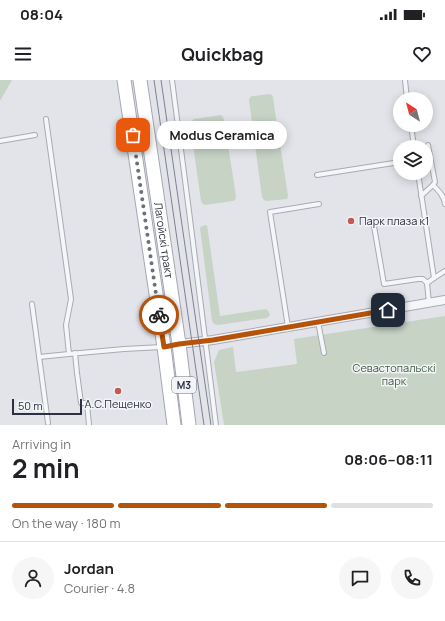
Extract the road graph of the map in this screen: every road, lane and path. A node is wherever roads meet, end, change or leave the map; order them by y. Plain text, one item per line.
1 (124, 80) edge
2 (140, 80) edge
3 (172, 80) edge
4 (405, 80) edge
5 (407, 92) edge
6 (46, 119) dead end
7 (35, 136) dead end
8 (0, 141) edge
9 (393, 163) edge
10 (433, 172) edge
11 (317, 175) dead end
12 (419, 180) edge
13 (433, 185) junction
14 (421, 196) junction
15 (319, 204) dead end
16 (445, 204) edge
17 (374, 226) dead end
18 (445, 271) edge
19 (434, 278) junction
20 (427, 283) junction
21 (445, 300) edge
22 (429, 303) junction
23 (32, 304) dead end
24 (318, 322) junction
25 (288, 327) junction
26 (206, 341) junction
27 (179, 344) junction
28 (164, 347) junction
29 (75, 353) junction
30 (324, 353) dead end
31 (68, 354) junction
32 (39, 357) junction
33 (48, 423) dead end
34 (89, 425) edge
35 (174, 425) edge
36 (189, 425) edge
37 (216, 425) edge

1 - 28 main road, Лагойскі тракт / М3
2 - 27 main road, Лагойскі тракт / М3
3 - 26 lane
4 - 5 lane
6 - 31 lane
7 - 8 lane
9 - 11 lane
10 - 13 lane
12 - 14 lane
13 - 14 lane
13 - 16 lane
14 - 19 lane
15 - 25 lane
17 - 20 lane
18 - 19 lane
19 - 20 lane
20 - 22 lane
21 - 22 street
22 - 24 street
23 - 32 lane
24 - 25 street
24 - 30 lane
25 - 26 street
26 - 27 street
26 - 37 lane
27 - 28 main road
27 - 36 main road, Лагойскі тракт / М3
28 - 29 lane
28 - 35 main road, Лагойскі тракт / М3
29 - 31 lane
29 - 34 lane
31 - 32 lane
32 - 33 lane

